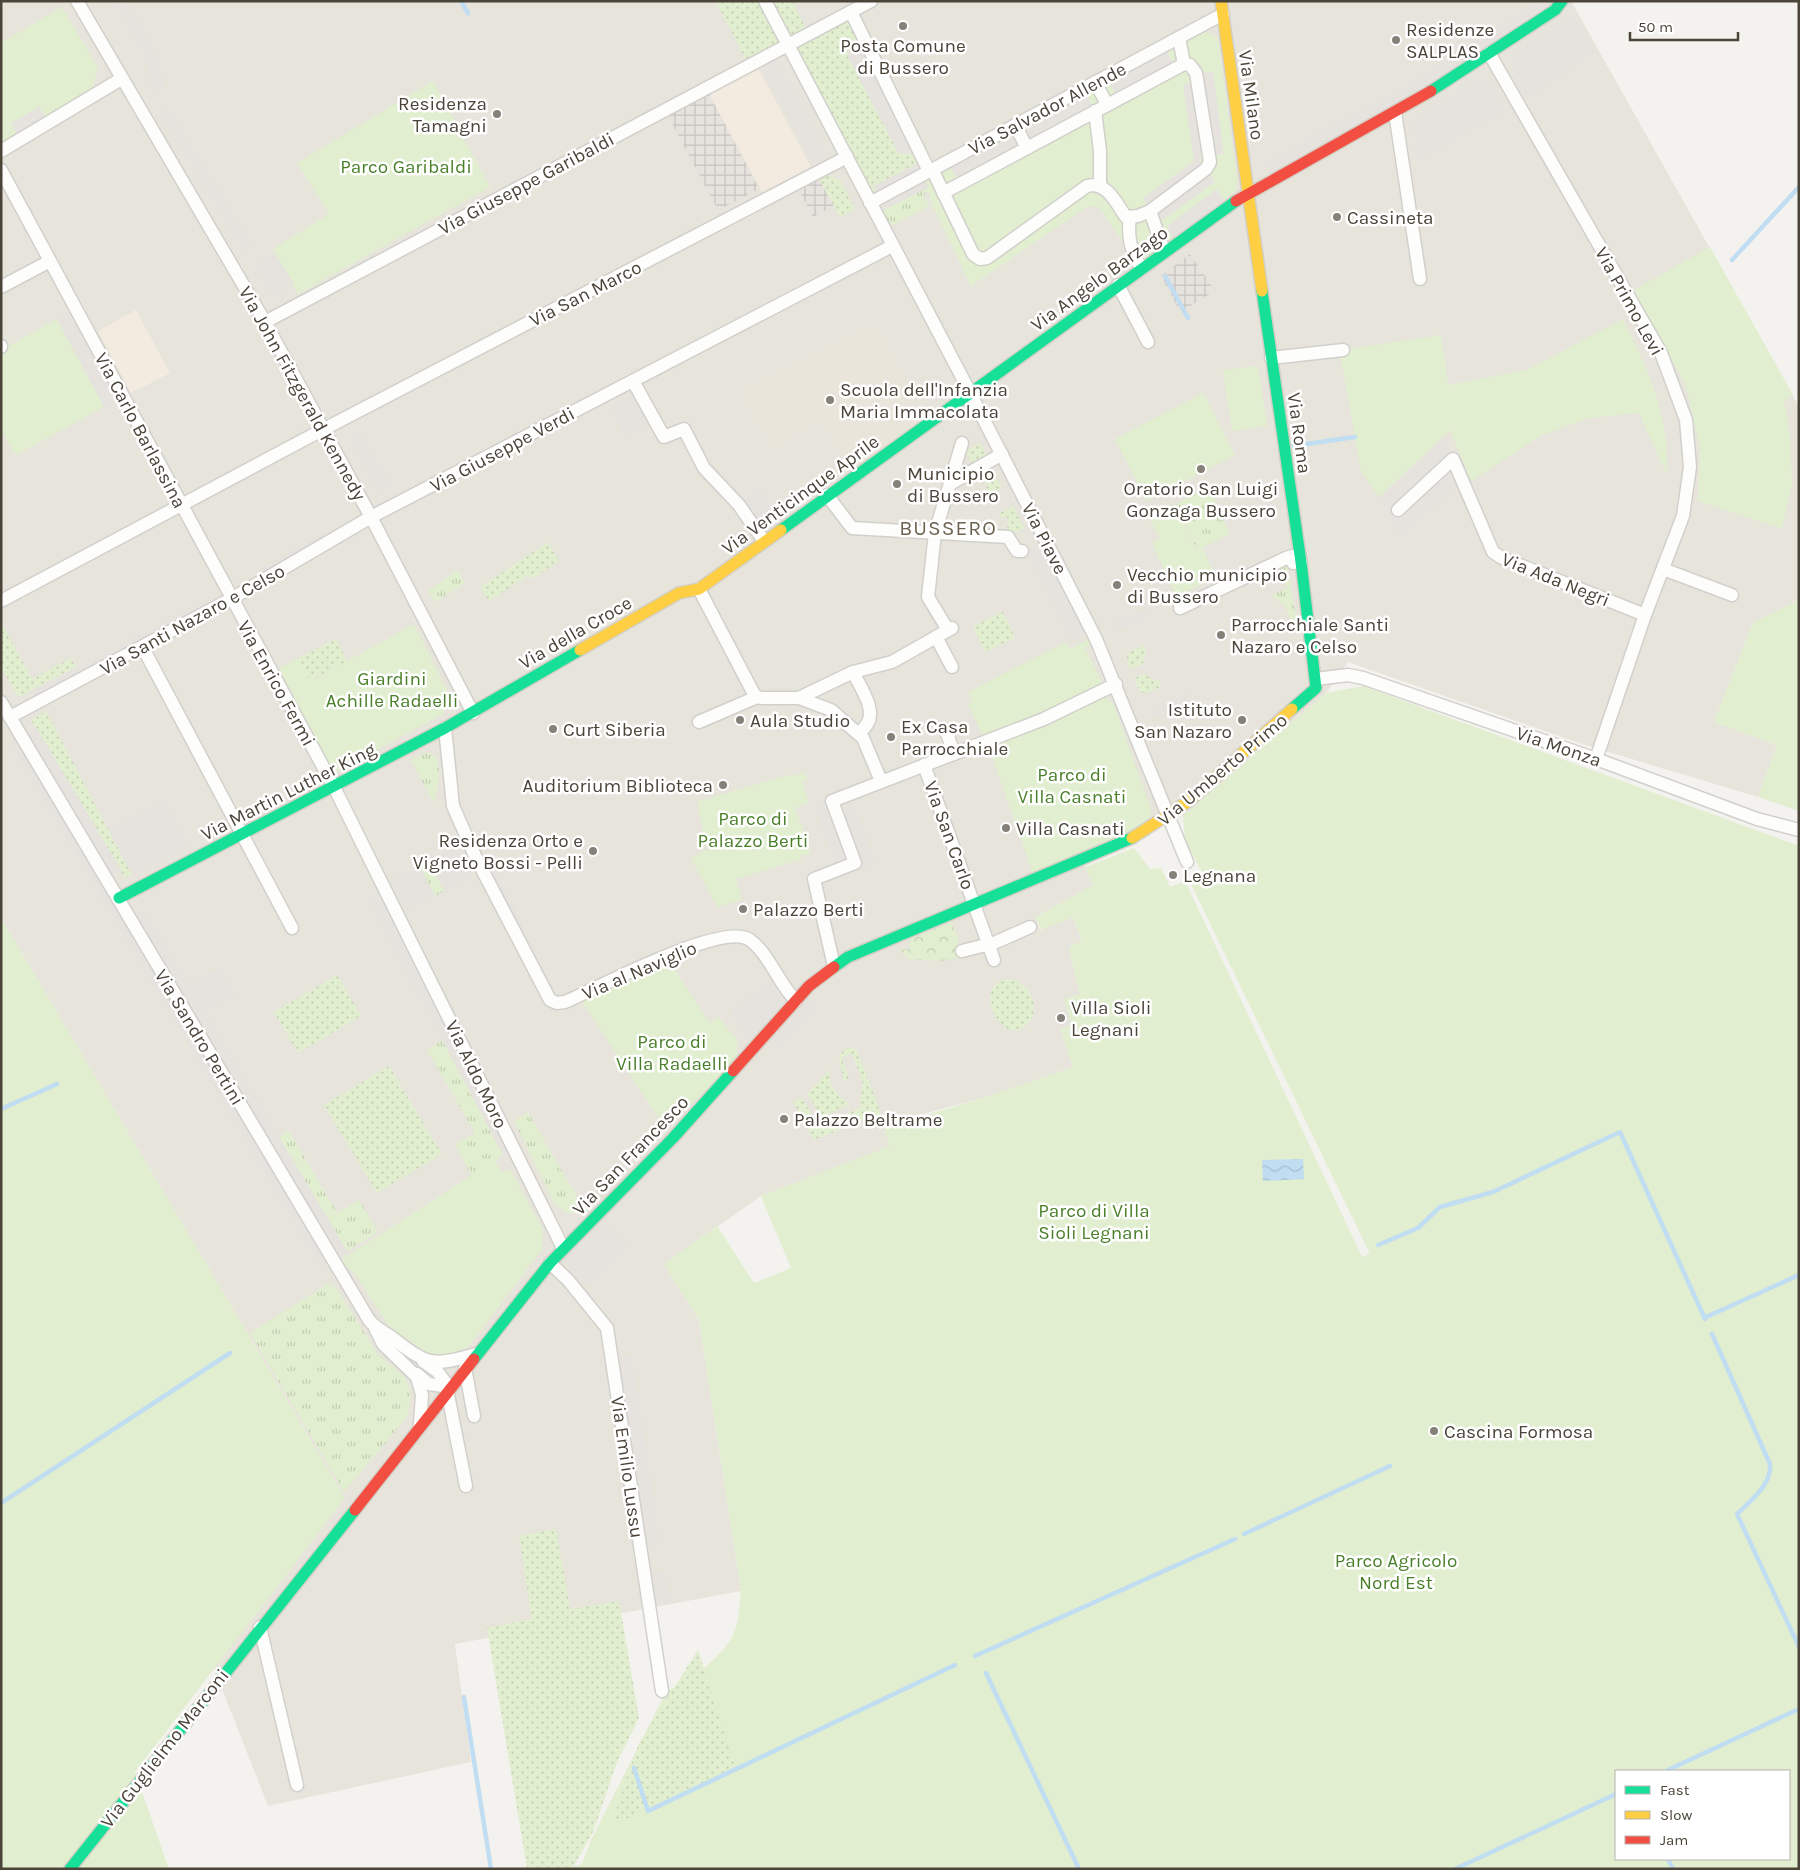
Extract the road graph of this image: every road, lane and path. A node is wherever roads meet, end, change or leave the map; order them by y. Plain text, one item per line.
1 (77, 1) edge
2 (765, 1) edge
3 (871, 1) edge
4 (1562, 1) edge
5 (1222, 7) edge
6 (851, 12) junction
7 (1179, 38) junction
8 (788, 44) junction
9 (1489, 53) junction
10 (1184, 64) junction
11 (122, 79) junction
12 (1095, 82) junction
13 (1107, 104) junction
14 (1095, 111) junction
15 (1395, 112) junction
16 (1015, 125) junction
17 (1027, 148) junction
18 (1, 151) edge
19 (847, 157) junction
20 (1, 170) edge
21 (930, 170) junction
22 (1100, 185) junction
23 (943, 193) junction
24 (1248, 193) junction
25 (870, 203) junction
26 (1150, 212) junction
27 (1130, 217) junction
28 (892, 246) junction
29 (1164, 251) junction
30 (50, 261) junction
31 (1141, 268) junction
32 (1420, 279) dead end
33 (1118, 285) junction
34 (1, 288) edge
35 (265, 322) junction
36 (1148, 342) dead end
37 (1343, 350) dead end
38 (1271, 358) junction
39 (633, 381) junction
40 (970, 393) junction
41 (324, 429) junction
42 (962, 443) dead end
43 (1002, 454) junction
44 (950, 484) junction
45 (827, 495) junction
46 (181, 504) junction
47 (1398, 510) dead end
48 (371, 517) junction
49 (935, 533) junction
50 (764, 541) junction
51 (1022, 551) dead end
52 (1301, 562) junction
53 (1663, 569) junction
54 (699, 589) junction
55 (1732, 595) dead end
56 (231, 599) junction
57 (1, 601) edge
58 (1180, 608) dead end
59 (1645, 615) junction
60 (936, 637) junction
61 (143, 648) junction
62 (952, 667) dead end
63 (853, 672) junction
64 (1316, 679) junction
65 (1116, 684) junction
66 (757, 697) junction
67 (799, 698) junction
68 (1, 702) edge
69 (473, 713) junction
70 (10, 717) junction
71 (699, 722) dead end
72 (445, 728) junction
73 (946, 730) dead end
74 (858, 733) junction
75 (954, 754) junction
76 (1596, 758) junction
77 (924, 765) junction
78 (881, 781) junction
79 (334, 787) junction
80 (1168, 817) junction
81 (1799, 830) edge
82 (242, 834) junction
83 (1187, 862) dead end
84 (118, 898) junction
85 (390, 900) joint
86 (976, 905) junction
87 (1030, 927) dead end
88 (292, 928) dead end
89 (989, 945) junction
90 (962, 951) dead end
91 (994, 960) dead end
92 (834, 966) junction
93 (796, 1001) junction
94 (563, 1248) junction
95 (550, 1263) junction
96 (375, 1328) junction
97 (476, 1354) junction
98 (417, 1357) junction
99 (465, 1368) junction
100 (411, 1369) junction
101 (448, 1389) junction
102 (474, 1416) dead end
103 (420, 1424) junction
104 (466, 1486) dead end
105 (260, 1627) junction
106 (662, 1691) dead end
107 (298, 1785) dead end
108 (70, 1869) edge

1 - 11 street, Via John Fitzgerald Kennedy
2 - 8 street, Via Piave
3 - 6 street, Via Giuseppe Garibaldi
4 - 9 street, Via Angelo Barzago
5 - 7 street, Via Salvador Allende
5 - 24 street, Via Milano
6 - 8 street, Via Giuseppe Garibaldi
6 - 21 street
7 - 10 street
7 - 12 street, Via Salvador Allende
8 - 19 street, Via Piave
8 - 35 street, Via Giuseppe Garibaldi
9 - 15 street, Via Angelo Barzago
9 - 53 street, Via Primo Levi
10 - 13 street
10 - 26 street
11 - 18 street
11 - 35 street, Via John Fitzgerald Kennedy
12 - 13 street
12 - 16 street, Via Salvador Allende
13 - 14 street
14 - 17 street
14 - 22 street
15 - 24 street, Via Angelo Barzago
15 - 32 street
16 - 17 street
16 - 21 street, Via Salvador Allende
17 - 23 street
19 - 25 street, Via Piave
19 - 41 street, Via San Marco
20 - 30 street, Via Carlo Barlassina
21 - 23 street
21 - 25 street, Via Salvador Allende
22 - 23 street
22 - 27 street
24 - 29 street, Via Angelo Barzago
24 - 38 street, Via Roma
25 - 28 street, Via Piave
26 - 27 street
26 - 29 street
27 - 31 street
28 - 39 street, Via Giuseppe Verdi
28 - 40 street, Via Piave
29 - 31 street, Via Angelo Barzago
30 - 34 street
30 - 46 street, Via Carlo Barlassina
31 - 33 street, Via Angelo Barzago
33 - 36 street
33 - 40 street, Via Angelo Barzago
35 - 41 street, Via John Fitzgerald Kennedy
37 - 38 street
38 - 52 street, Via Roma
39 - 48 street, Via Giuseppe Verdi
39 - 50 street
40 - 43 street, Via Piave
40 - 45 street, Via Venticinque Aprile
41 - 46 street, Via San Marco
41 - 48 street, Via John Fitzgerald Kennedy
42 - 44 street
43 - 44 street
43 - 65 street, Via Piave
44 - 49 street
45 - 49 street
45 - 50 street, Via Venticinque Aprile
46 - 56 street, Via Carlo Barlassina
46 - 57 street, Via San Marco
47 - 59 street, Via Ada Negri
48 - 56 street, Via Santi Nazaro e Celso
48 - 69 street, Via John Fitzgerald Kennedy
49 - 51 street
49 - 60 street
50 - 54 street, Via Venticinque Aprile
52 - 58 street
52 - 64 street, Via Roma
53 - 55 street
53 - 59 street, Via Primo Levi
54 - 66 street
54 - 69 street, Via della Croce
56 - 61 street, Via Santi Nazaro e Celso
56 - 79 street, Via Enrico Fermi
59 - 76 street, Via Primo Levi
60 - 62 street
60 - 63 street
61 - 70 street, Via Santi Nazaro e Celso
61 - 82 street
63 - 67 street
63 - 74 street
64 - 76 street, Via Monza
64 - 80 street, Via Umberto Primo
65 - 75 street
65 - 80 street, Via Piave
66 - 67 street
66 - 71 street
67 - 74 street
68 - 70 street, Via Sandro Pertini
69 - 72 street, Via Martin Luther King
70 - 84 street, Via Sandro Pertini
72 - 79 street, Via Martin Luther King
72 - 93 street, Via al Naviglio
73 - 75 street
74 - 78 street
75 - 77 street
76 - 81 street, Via Monza
77 - 78 street
77 - 86 street, Via San Carlo
78 - 92 street
79 - 82 street, Via Martin Luther King
79 - 85 street, Via Enrico Fermi
80 - 83 street, Via Piave
80 - 86 street, Via Umberto Primo
82 - 84 street, Via Martin Luther King
82 - 88 street
84 - 96 street, Via Sandro Pertini
85 - 94 street, Via Aldo Moro
86 - 89 street
86 - 92 street, Via Umberto Primo
87 - 89 street
89 - 90 street
89 - 91 street
92 - 93 street, Via Umberto Primo
93 - 94 street, Via San Francesco
94 - 95 street, Via San Francesco
95 - 97 street, Via Guglielmo Marconi
95 - 106 street, Via Emilio Lussu
96 - 98 street, Via Sandro Pertini
96 - 100 street
97 - 98 street, Via Sandro Pertini
97 - 99 street, Via Guglielmo Marconi
98 - 101 street, Via Sandro Pertini
99 - 101 street, Via Guglielmo Marconi
99 - 102 street
100 - 101 street
100 - 103 street
101 - 103 street, Via Guglielmo Marconi
101 - 104 street
103 - 105 street, Via Guglielmo Marconi
105 - 107 street
105 - 108 street, Via Guglielmo Marconi

